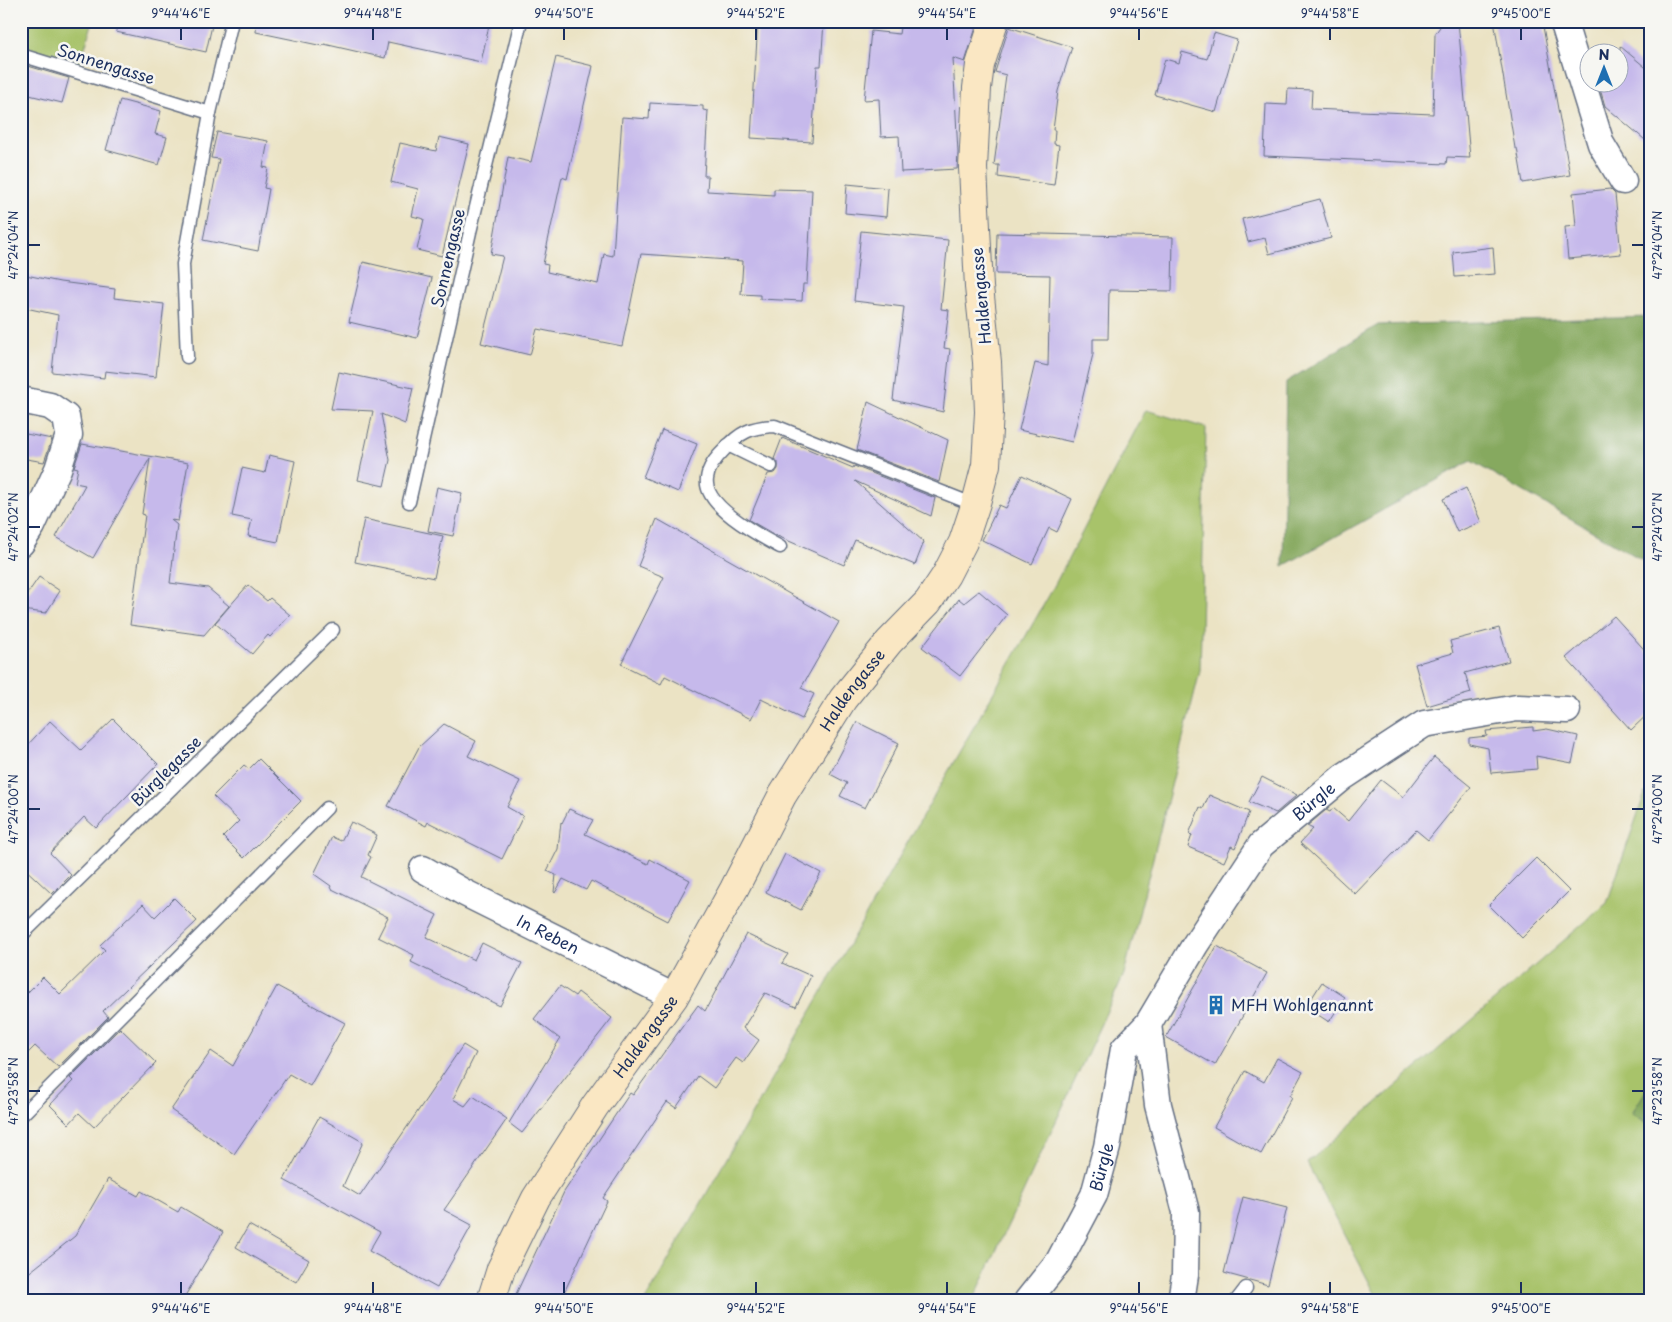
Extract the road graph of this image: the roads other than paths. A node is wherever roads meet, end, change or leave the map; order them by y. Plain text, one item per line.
1 (232, 21) edge
2 (521, 21) edge
3 (994, 21) edge
4 (1562, 21) edge
5 (21, 55) edge
6 (210, 114) junction
7 (1623, 182) dead end
8 (186, 357) dead end
9 (21, 400) edge
10 (728, 446) junction
11 (772, 466) dead end
12 (409, 502) dead end
13 (975, 505) junction
14 (21, 543) edge
15 (780, 548) dead end
16 (333, 630) dead end
17 (1567, 710) dead end
18 (327, 808) dead end
19 (423, 869) dead end
20 (21, 936) edge
21 (674, 997) junction
22 (1148, 1024) junction
23 (21, 1116) edge
24 (1246, 1288) dead end
25 (491, 1301) edge
26 (1028, 1301) edge
27 (1181, 1301) edge
28 (1236, 1301) edge

1 - 6 lane
2 - 12 lane, Sonnengasse
3 - 13 street, Haldengasse
4 - 7 street
5 - 6 lane, Sonnengasse
6 - 8 lane
9 - 14 street
10 - 11 lane
10 - 13 lane
10 - 15 lane
13 - 21 street, Haldengasse
16 - 20 lane, Bürglegasse
17 - 22 street, Bürgle
18 - 23 lane
19 - 21 street, In Reben
21 - 25 street, Haldengasse
22 - 26 street, Bürgle
22 - 27 street
24 - 28 lane

